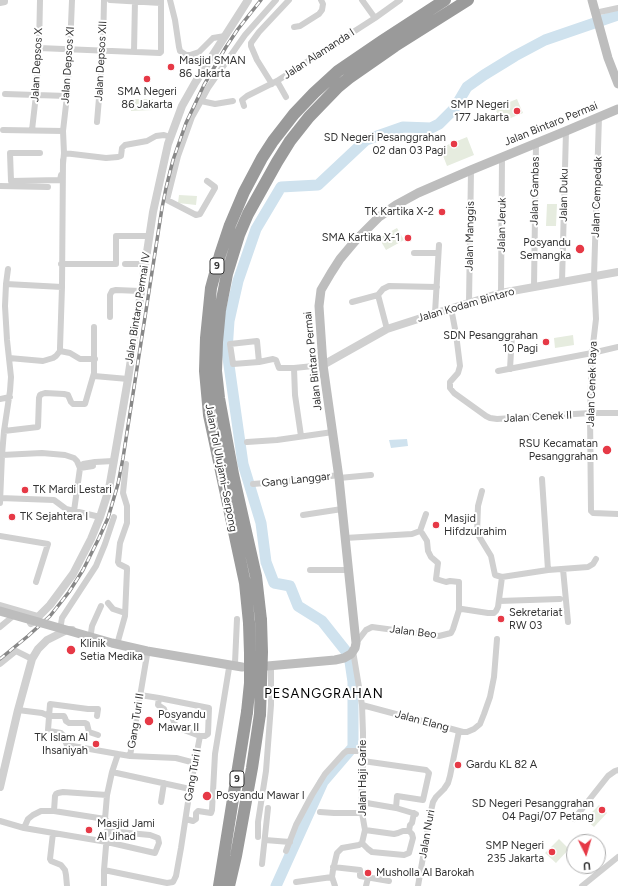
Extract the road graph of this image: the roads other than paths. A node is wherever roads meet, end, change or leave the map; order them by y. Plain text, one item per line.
1 (5, 0) edge
2 (40, 0) edge
3 (72, 0) edge
4 (104, 0) edge
5 (110, 0) edge
6 (170, 0) edge
7 (248, 0) edge
8 (276, 0) edge
9 (289, 0) edge
10 (322, 0) edge
11 (362, 0) edge
12 (400, 0) edge
13 (445, 0) edge
14 (468, 0) edge
15 (592, 0) edge
16 (135, 1) edge
17 (0, 2) edge
18 (161, 2) edge
19 (618, 8) edge
20 (595, 14) junction
21 (375, 18) junction
22 (294, 27) dead end
23 (224, 36) junction
24 (39, 48) junction
25 (70, 49) junction
26 (103, 50) junction
27 (134, 52) junction
28 (274, 83) junction
29 (618, 84) edge
30 (5, 94) dead end
31 (36, 95) junction
32 (67, 96) junction
33 (286, 97) dead end
34 (201, 101) junction
35 (233, 101) dead end
36 (244, 106) dead end
37 (618, 109) edge
38 (599, 117) junction
39 (98, 122) dead end
40 (3, 130) dead end
41 (32, 130) junction
42 (63, 131) junction
43 (566, 131) junction
44 (170, 137) junction
45 (536, 143) junction
46 (40, 153) dead end
47 (63, 157) junction
48 (502, 157) junction
49 (471, 170) junction
50 (207, 181) dead end
51 (0, 186) edge
52 (48, 187) dead end
53 (149, 236) junction
54 (439, 245) dead end
55 (414, 253) dead end
56 (438, 253) junction
57 (62, 264) junction
58 (125, 264) dead end
59 (144, 264) junction
60 (8, 269) dead end
61 (618, 272) edge
62 (594, 276) junction
63 (562, 282) junction
64 (6, 284) junction
65 (62, 287) junction
66 (437, 287) junction
67 (534, 287) junction
68 (140, 291) junction
69 (501, 293) junction
70 (378, 295) junction
71 (352, 302) dead end
72 (469, 302) junction
73 (451, 308) junction
74 (435, 313) junction
75 (110, 317) dead end
76 (94, 327) dead end
77 (387, 329) junction
78 (512, 334) dead end
79 (618, 347) edge
80 (60, 352) junction
81 (592, 353) junction
82 (9, 358) junction
83 (95, 359) junction
84 (259, 362) junction
85 (323, 365) junction
86 (294, 368) junction
87 (510, 369) junction
88 (498, 371) dead end
89 (94, 376) junction
90 (128, 379) junction
91 (10, 397) junction
92 (0, 399) edge
93 (618, 413) edge
94 (590, 414) junction
95 (4, 432) junction
96 (333, 432) junction
97 (301, 436) junction
98 (247, 442) dead end
99 (1, 457) edge
100 (113, 462) junction
101 (126, 464) dead end
102 (93, 466) dead end
103 (80, 467) junction
104 (371, 475) dead end
105 (339, 476) junction
106 (542, 479) dead end
107 (253, 484) dead end
108 (482, 491) dead end
109 (0, 498) edge
110 (0, 503) edge
111 (342, 509) junction
112 (74, 511) junction
113 (426, 514) dead end
114 (618, 514) edge
115 (303, 515) dead end
116 (100, 517) junction
117 (114, 517) dead end
118 (420, 531) junction
119 (0, 536) edge
120 (345, 538) junction
121 (107, 539) junction
122 (120, 543) junction
123 (596, 558) dead end
124 (563, 569) junction
125 (310, 570) dead end
126 (349, 570) junction
127 (548, 570) junction
128 (502, 577) junction
129 (36, 582) dead end
130 (560, 599) dead end
131 (499, 602) junction
132 (108, 603) dead end
133 (0, 606) edge
134 (101, 606) dead end
135 (460, 610) junction
136 (0, 613) edge
137 (125, 613) junction
138 (38, 617) junction
139 (12, 618) junction
140 (237, 619) dead end
141 (568, 622) dead end
142 (0, 627) edge
143 (64, 632) junction
144 (87, 636) junction
145 (497, 639) dead end
146 (118, 641) junction
147 (351, 651) junction
148 (147, 655) junction
149 (32, 659) junction
150 (0, 664) edge
151 (238, 666) junction
152 (271, 666) junction
153 (140, 695) junction
154 (158, 698) junction
155 (362, 705) junction
156 (18, 710) junction
157 (49, 716) junction
158 (97, 716) dead end
159 (459, 731) junction
160 (98, 735) dead end
161 (200, 736) junction
162 (360, 751) junction
163 (118, 754) junction
164 (130, 756) junction
165 (363, 761) junction
166 (3, 763) edge
167 (195, 763) junction
168 (618, 770) edge
169 (112, 772) junction
170 (164, 783) junction
171 (0, 787) edge
172 (190, 789) junction
173 (107, 795) junction
174 (161, 802) dead end
175 (361, 802) junction
176 (268, 808) dead end
177 (396, 808) junction
178 (54, 811) junction
179 (320, 812) dead end
180 (362, 813) junction
181 (105, 819) junction
182 (186, 819) junction
183 (574, 819) dead end
184 (0, 822) edge
185 (24, 828) junction
186 (365, 830) junction
187 (108, 831) junction
188 (409, 831) junction
189 (53, 833) junction
190 (258, 837) dead end
191 (264, 840) junction
192 (107, 842) junction
193 (290, 842) junction
194 (362, 843) junction
195 (286, 850) dead end
196 (236, 856) junction
197 (618, 857) edge
198 (262, 864) dead end
199 (333, 867) junction
200 (104, 870) junction
201 (332, 878) junction
202 (368, 878) junction
203 (389, 881) dead end
204 (296, 882) dead end
205 (67, 886) edge
206 (104, 886) edge
207 (219, 886) edge
208 (229, 886) edge
209 (236, 886) edge
210 (335, 886) edge
211 (366, 886) edge
212 (418, 886) edge
213 (582, 886) edge

1 - 17 street
2 - 24 street, Jalan Depsos X
3 - 25 street, Jalan Depsos XI
4 - 26 street, Jalan Depsos XII
5 - 16 street
6 - 23 street
7 - 23 street, Jalan Bintaro Permai IV
8 - 34 street
9 - 28 street
10 - 22 street
11 - 21 street
12 - 21 street, Jalan Alamanda I
13 - 207 highway, Jalan Tol Ulujami–Serpong / 9, bridge
14 - 196 highway, Jalan Tol Ulujami–Serpong / 9, bridge
15 - 20 main road
16 - 18 street
16 - 27 street
18 - 27 street
19 - 20 street
20 - 29 main road
21 - 28 street, Jalan Alamanda I
23 - 44 street, Jalan Bintaro Permai IV
24 - 25 street
24 - 31 street, Jalan Depsos X
25 - 26 street
25 - 32 street, Jalan Depsos XI
26 - 27 street
26 - 39 street, Jalan Depsos XII
28 - 33 street
28 - 36 street, Jalan Alamanda I
30 - 31 street
31 - 32 street
31 - 41 street, Jalan Depsos X
32 - 42 street, Jalan Depsos XI
34 - 35 street
34 - 50 street
37 - 38 main road, Jalan Bintaro Permai
38 - 43 main road, Jalan Bintaro Permai
38 - 62 street, Jalan Cempedak
40 - 41 street
41 - 42 street
42 - 47 street, Jalan Depsos XI
43 - 45 main road, Jalan Bintaro Permai
43 - 63 street, Jalan Duku
44 - 47 street
44 - 53 street, Jalan Bintaro Permai IV
45 - 48 main road, Jalan Bintaro Permai
45 - 67 street, Jalan Gambas
46 - 47 street
47 - 57 street
48 - 49 main road, Jalan Bintaro Permai
48 - 69 street, Jalan Jeruk
49 - 72 street, Jalan Manggis
49 - 85 main road, Jalan Bintaro Permai
51 - 52 street
53 - 57 street
53 - 59 street, Jalan Bintaro Permai IV
54 - 56 street
55 - 56 street
56 - 66 street
57 - 65 street
58 - 59 street
59 - 68 street, Jalan Bintaro Permai IV
60 - 64 street
61 - 62 street, Jalan Kodam Bintaro
62 - 63 street, Jalan Kodam Bintaro
62 - 81 street, Jalan Cenek Raya
63 - 67 street, Jalan Kodam Bintaro
64 - 65 street
64 - 82 street
65 - 80 street
66 - 70 street
66 - 74 street
67 - 69 street, Jalan Kodam Bintaro
68 - 75 street
68 - 90 street, Jalan Bintaro Permai IV
69 - 72 street, Jalan Kodam Bintaro
70 - 71 street
70 - 77 street
72 - 73 street, Jalan Kodam Bintaro
73 - 74 street, Jalan Kodam Bintaro
73 - 94 street, Jalan Cenek II
74 - 77 street, Jalan Kodam Bintaro
76 - 83 street
77 - 85 street, Jalan Kodam Bintaro
78 - 87 street
79 - 81 street
80 - 82 street
80 - 83 street
81 - 87 street
81 - 94 street, Jalan Cenek Raya
82 - 91 street
83 - 89 street
84 - 84 street
84 - 86 street
85 - 86 street
85 - 96 main road, Jalan Bintaro Permai
86 - 97 street
87 - 88 street
89 - 90 street
89 - 95 street
90 - 100 street, Jalan Bintaro Permai IV
91 - 92 street
91 - 95 street
93 - 94 street, Jalan Cenek II
94 - 114 street, Jalan Cenek Raya
95 - 99 street
96 - 97 street
96 - 105 main road, Jalan Bintaro Permai
97 - 98 street
99 - 103 street
99 - 109 street
100 - 103 street
100 - 116 street, Jalan Bintaro Permai IV
101 - 122 street
102 - 103 street
103 - 112 street
104 - 105 street, Gang Langgar
105 - 107 street, Gang Langgar
105 - 111 main road, Jalan Bintaro Permai
106 - 127 street
108 - 128 street
109 - 110 street
109 - 112 street
111 - 115 street
111 - 120 main road, Jalan Bintaro Permai
112 - 116 street
113 - 118 street
116 - 138 street, Jalan Bintaro Permai IV
117 - 121 street
118 - 120 street
118 - 135 street
119 - 129 street
120 - 126 main road, Jalan Bintaro Permai
121 - 122 street
121 - 143 street
122 - 137 street
123 - 124 street
124 - 127 street
124 - 141 street
125 - 126 street
126 - 147 main road, Jalan Bintaro Permai
127 - 128 street
128 - 131 street
130 - 131 street
131 - 135 street
132 - 137 street
133 - 136 street
133 - 138 street
134 - 144 street
135 - 147 street, Jalan Beo
136 - 139 street
136 - 151 main road, bridge
137 - 146 street
138 - 139 street
139 - 142 street
140 - 151 street
143 - 144 street
143 - 149 street
144 - 146 street
144 - 148 street
145 - 159 street
146 - 151 street
147 - 152 main road
147 - 155 street, Jalan Haji Garie
148 - 151 street
148 - 153 street, Gang Turi II
149 - 150 street
149 - 156 street
151 - 152 main road
151 - 182 street
152 - 190 street
153 - 154 street, Gang Turi I
153 - 164 street, Gang Turi II
154 - 161 street
154 - 161 street, Gang Turi I
155 - 159 street, Jalan Elang
155 - 162 street, Jalan Haji Garie
156 - 157 street
156 - 166 street
157 - 158 street
157 - 160 street
157 - 163 street
159 - 212 street, Jalan Nuri
161 - 167 street, Gang Turi I
162 - 165 street, Jalan Haji Garie
162 - 193 street
163 - 164 street, Gang Turi II
163 - 169 street, Gang Turi II
164 - 167 street
165 - 175 street, Jalan Haji Garie
165 - 177 street
166 - 171 street
167 - 172 street, Gang Turi I
168 - 183 street
169 - 170 street
169 - 173 street, Gang Turi II
170 - 172 street
170 - 174 street
172 - 182 street, Gang Turi I
173 - 178 street
173 - 181 street, Gang Turi II
175 - 177 street
175 - 180 street, Jalan Haji Garie
176 - 191 street
177 - 188 street
178 - 181 street
178 - 185 street
179 - 180 street
180 - 186 street, Jalan Haji Garie
181 - 187 street, Gang Turi II
182 - 200 street, Gang Turi I
184 - 185 street
185 - 189 street
186 - 188 street
186 - 194 street, Jalan Haji Garie
187 - 192 street, Gang Turi II
187 - 192 street
188 - 194 street
189 - 192 street
189 - 205 street
191 - 193 street
191 - 198 street
192 - 200 street, Gang Turi II
193 - 195 street
194 - 199 street
196 - 208 highway
196 - 209 highway
197 - 213 street
199 - 201 street
199 - 202 street
200 - 206 street, Gang Turi II
201 - 204 street
201 - 210 street
202 - 203 street
202 - 211 street

